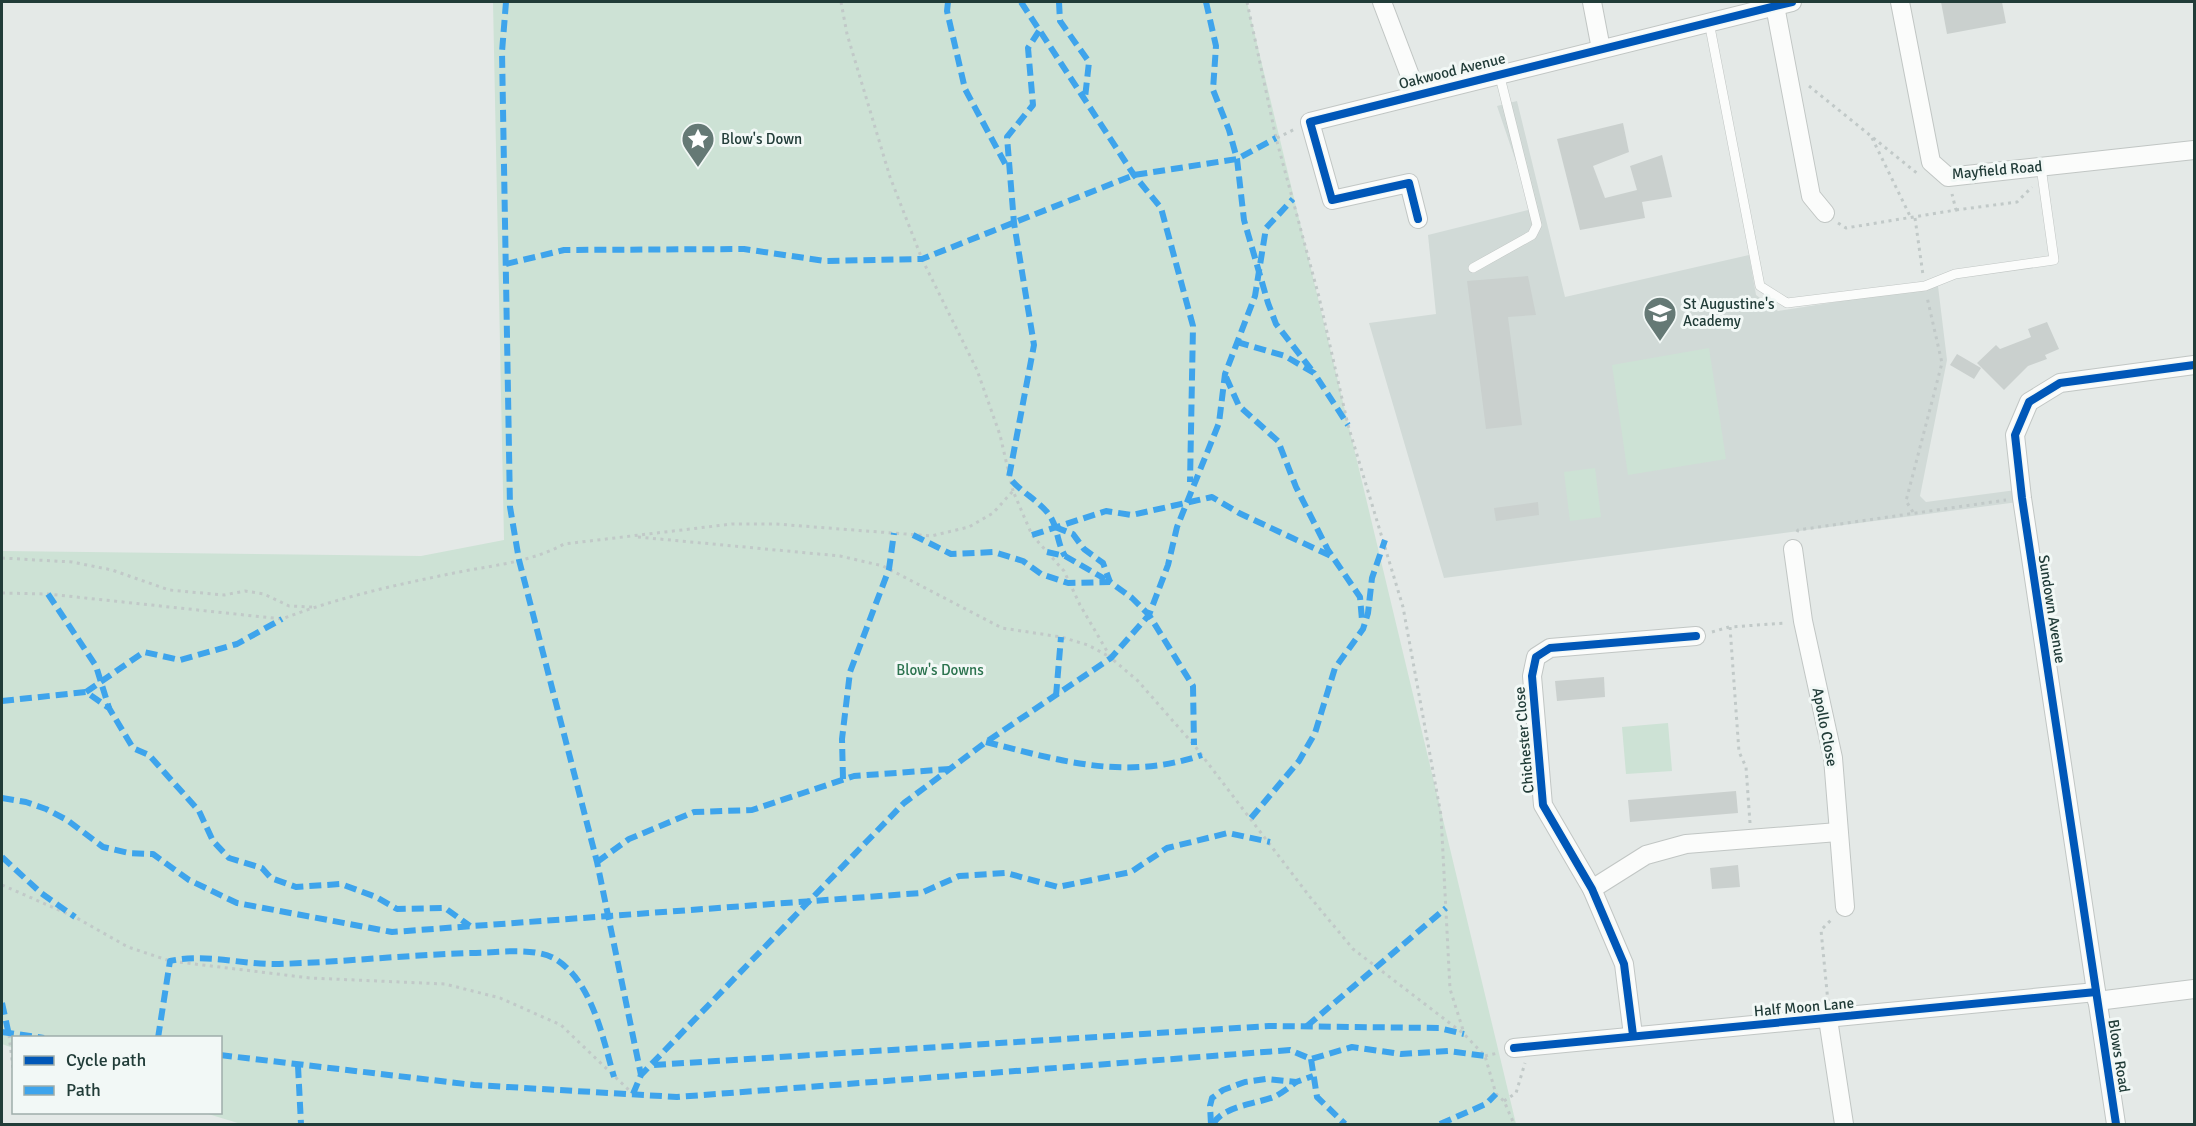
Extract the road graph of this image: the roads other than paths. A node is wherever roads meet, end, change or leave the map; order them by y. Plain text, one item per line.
1 (1382, 2) edge
2 (1592, 2) edge
3 (1900, 2) edge
4 (1784, 4) edge
5 (1750, 7) edge
6 (1709, 22) junction
7 (1601, 49) junction
8 (1499, 73) junction
9 (1417, 94) junction
10 (2194, 150) edge
11 (2043, 175) junction
12 (1825, 213) road end
13 (1418, 219) dead end
14 (1473, 268) dead end
15 (2194, 365) edge
16 (1793, 549) road end
17 (1696, 636) dead end
18 (1838, 832) junction
19 (1592, 889) junction
20 (1845, 907) road end
21 (2194, 989) edge
22 (2096, 997) junction
23 (1829, 1019) junction
24 (1633, 1035) junction
25 (1519, 1048) road end
26 (1844, 1125) edge
27 (2116, 1125) edge

1 - 9 street
2 - 7 street
3 - 11 street, Mayfield Road
4 - 5 street, Oakwood Avenue
4 - 12 street
5 - 6 street, Oakwood Avenue
6 - 7 street, Oakwood Avenue
6 - 11 lane
7 - 8 street, Oakwood Avenue
8 - 9 street, Oakwood Avenue
8 - 14 lane
9 - 13 street, Oakwood Avenue
10 - 11 street, Mayfield Road
15 - 22 street, Sundown Avenue
16 - 18 street, Apollo Close
17 - 19 street, Chichester Close
18 - 19 street
18 - 20 street, Apollo Close
19 - 24 street, Chichester Close
21 - 22 street, Half Moon Lane
22 - 23 street, Half Moon Lane
22 - 27 street, Blows Road
23 - 24 street, Half Moon Lane
23 - 26 street
24 - 25 street, Half Moon Lane

